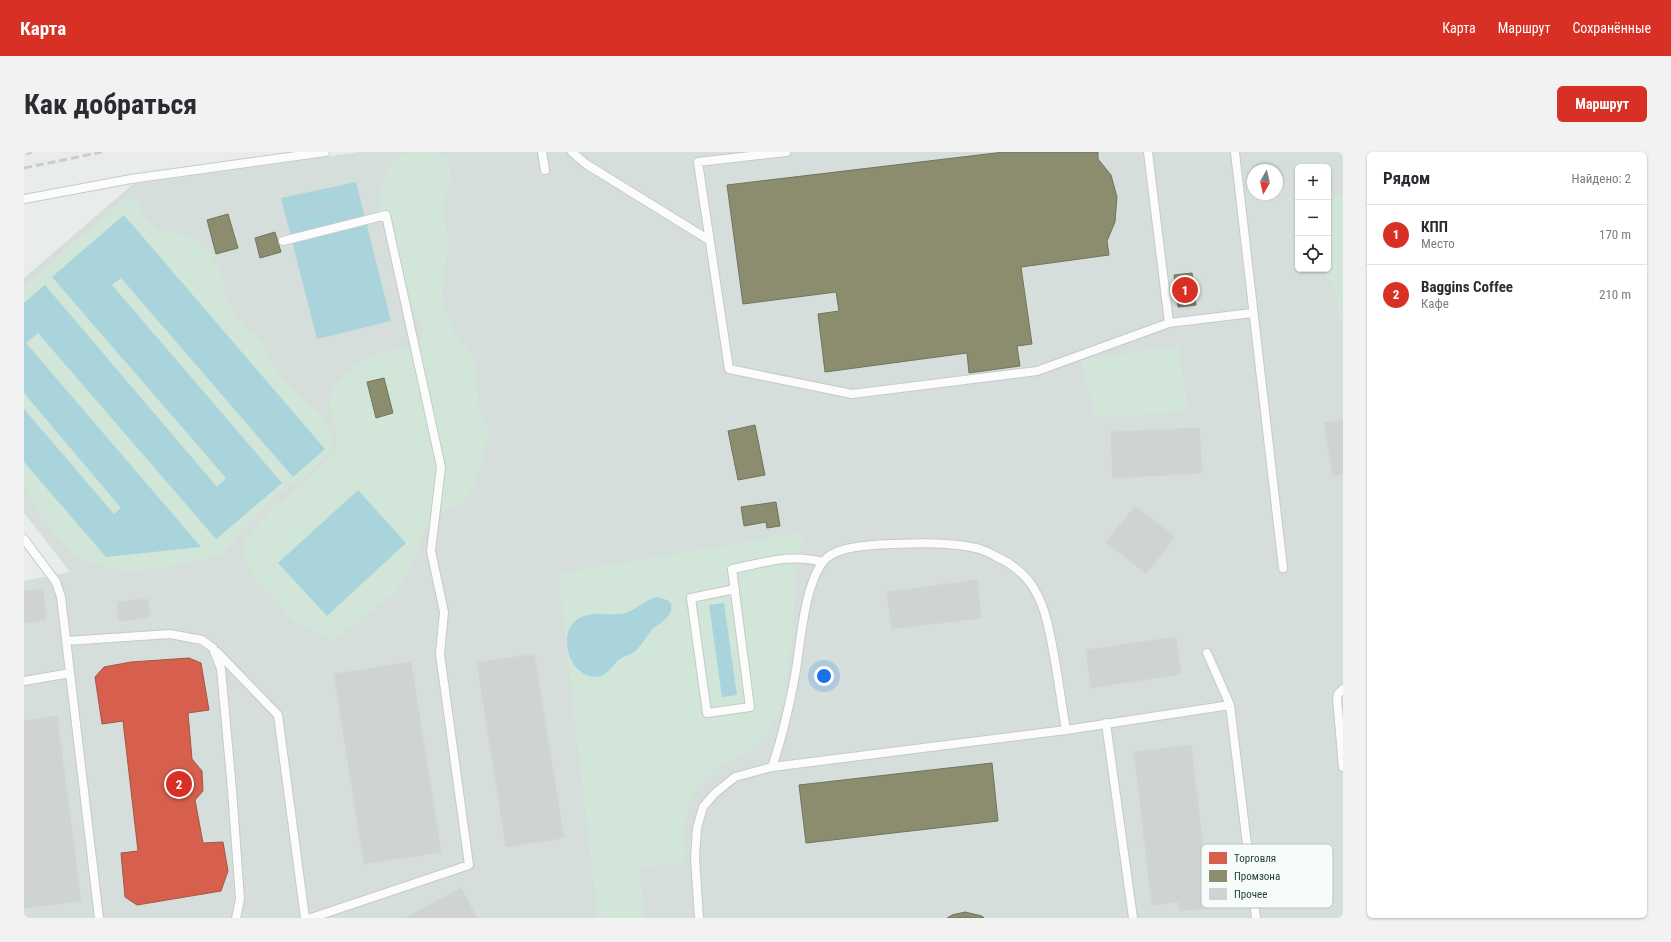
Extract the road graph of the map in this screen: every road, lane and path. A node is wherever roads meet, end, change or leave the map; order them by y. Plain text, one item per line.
1 (325, 152) edge
2 (542, 152) edge
3 (572, 152) edge
4 (786, 152) edge
5 (1148, 152) edge
6 (1234, 152) edge
7 (545, 170) dead end
8 (360, 197) dead end
9 (24, 199) edge
10 (286, 216) dead end
11 (709, 240) junction
12 (283, 241) dead end
13 (1252, 313) junction
14 (1169, 323) junction
15 (24, 539) edge
16 (823, 562) junction
17 (1282, 568) dead end
18 (735, 589) junction
19 (66, 641) junction
20 (213, 648) junction
21 (1207, 653) dead end
22 (70, 673) junction
23 (24, 681) edge
24 (1343, 689) edge
25 (1230, 705) junction
26 (1106, 723) junction
27 (1066, 730) junction
28 (772, 767) junction
29 (1343, 768) edge
30 (1247, 844) edge
31 (1255, 908) edge
32 (99, 918) edge
33 (236, 918) edge
34 (305, 918) edge
35 (311, 918) edge
36 (699, 918) edge
37 (1133, 918) edge
38 (1256, 918) edge

1 - 9 lane
2 - 7 lane
3 - 11 lane
4 - 11 lane
5 - 14 lane
6 - 13 lane
8 - 10 path
11 - 14 lane
12 - 35 lane
13 - 14 lane
13 - 17 lane
15 - 19 lane
16 - 18 lane
16 - 27 lane
16 - 28 lane
18 - 18 lane
19 - 20 lane
19 - 22 lane
20 - 33 lane
20 - 34 lane
21 - 25 lane
22 - 23 lane
22 - 32 lane
24 - 29 lane
25 - 26 lane
25 - 30 lane
26 - 27 lane
26 - 37 lane
27 - 28 lane
28 - 36 lane
31 - 38 lane

